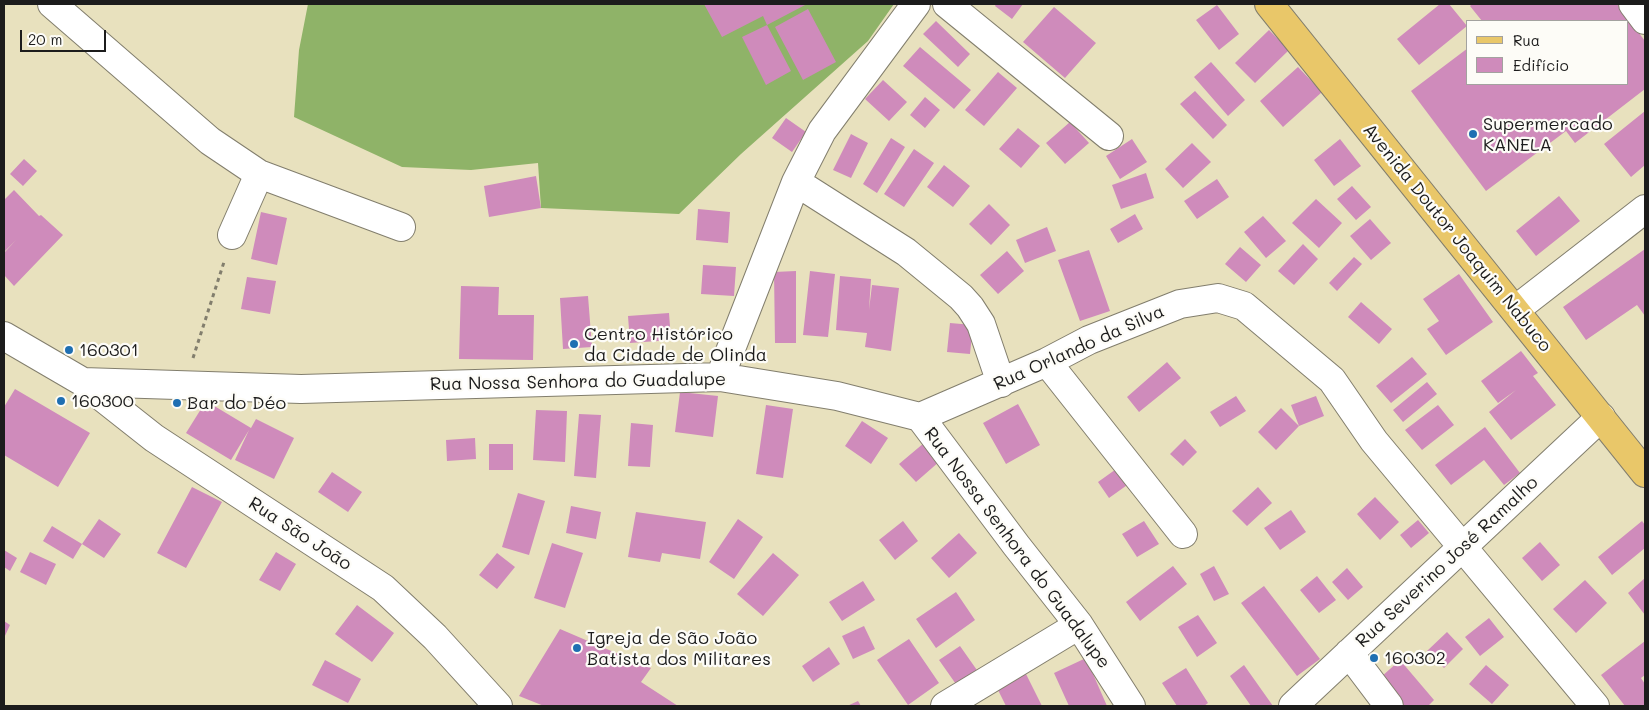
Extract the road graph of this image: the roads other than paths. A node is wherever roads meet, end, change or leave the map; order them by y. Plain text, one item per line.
1 (52, 4) edge
2 (916, 4) edge
3 (947, 4) edge
4 (1269, 4) edge
5 (1633, 4) edge
6 (1645, 20) edge
7 (1109, 136) dead end
8 (259, 174) junction
9 (796, 182) junction
10 (1645, 209) edge
11 (401, 227) dead end
12 (232, 235) road end
13 (1516, 310) junction
14 (4, 336) edge
15 (1047, 362) junction
16 (720, 377) junction
17 (83, 382) junction
18 (1001, 383) junction
19 (920, 417) junction
20 (1601, 417) junction
21 (1645, 473) edge
22 (1183, 534) dead end
23 (1464, 547) junction
24 (1079, 625) junction
25 (1349, 653) junction
26 (498, 706) edge
27 (945, 706) edge
28 (1131, 706) edge
29 (1293, 706) edge
30 (1389, 706) edge
31 (1596, 706) edge

1 - 8 street
2 - 9 street
3 - 7 street
4 - 13 main road, Avenida Doutor Joaquim Nabuco
5 - 6 street
8 - 11 street
8 - 12 street
9 - 16 street
9 - 18 street
10 - 13 street
13 - 20 main road, Avenida Doutor Joaquim Nabuco
14 - 17 street, Rua São João
15 - 18 street, Rua Orlando da Silva
15 - 22 street
15 - 23 street, Rua Orlando da Silva
16 - 17 street, Rua Nossa Senhora do Guadalupe
16 - 19 street, Rua Nossa Senhora do Guadalupe
17 - 26 street, Rua São João
18 - 19 street, Rua Orlando da Silva
19 - 24 street, Rua Nossa Senhora do Guadalupe
20 - 21 main road, Avenida Doutor Joaquim Nabuco
20 - 23 street, Rua Severino José Ramalho
23 - 25 street, Rua Severino José Ramalho
23 - 31 street, Rua Orlando da Silva
24 - 27 street
24 - 28 street, Rua Nossa Senhora do Guadalupe
25 - 29 street, Rua Severino José Ramalho
25 - 30 street

